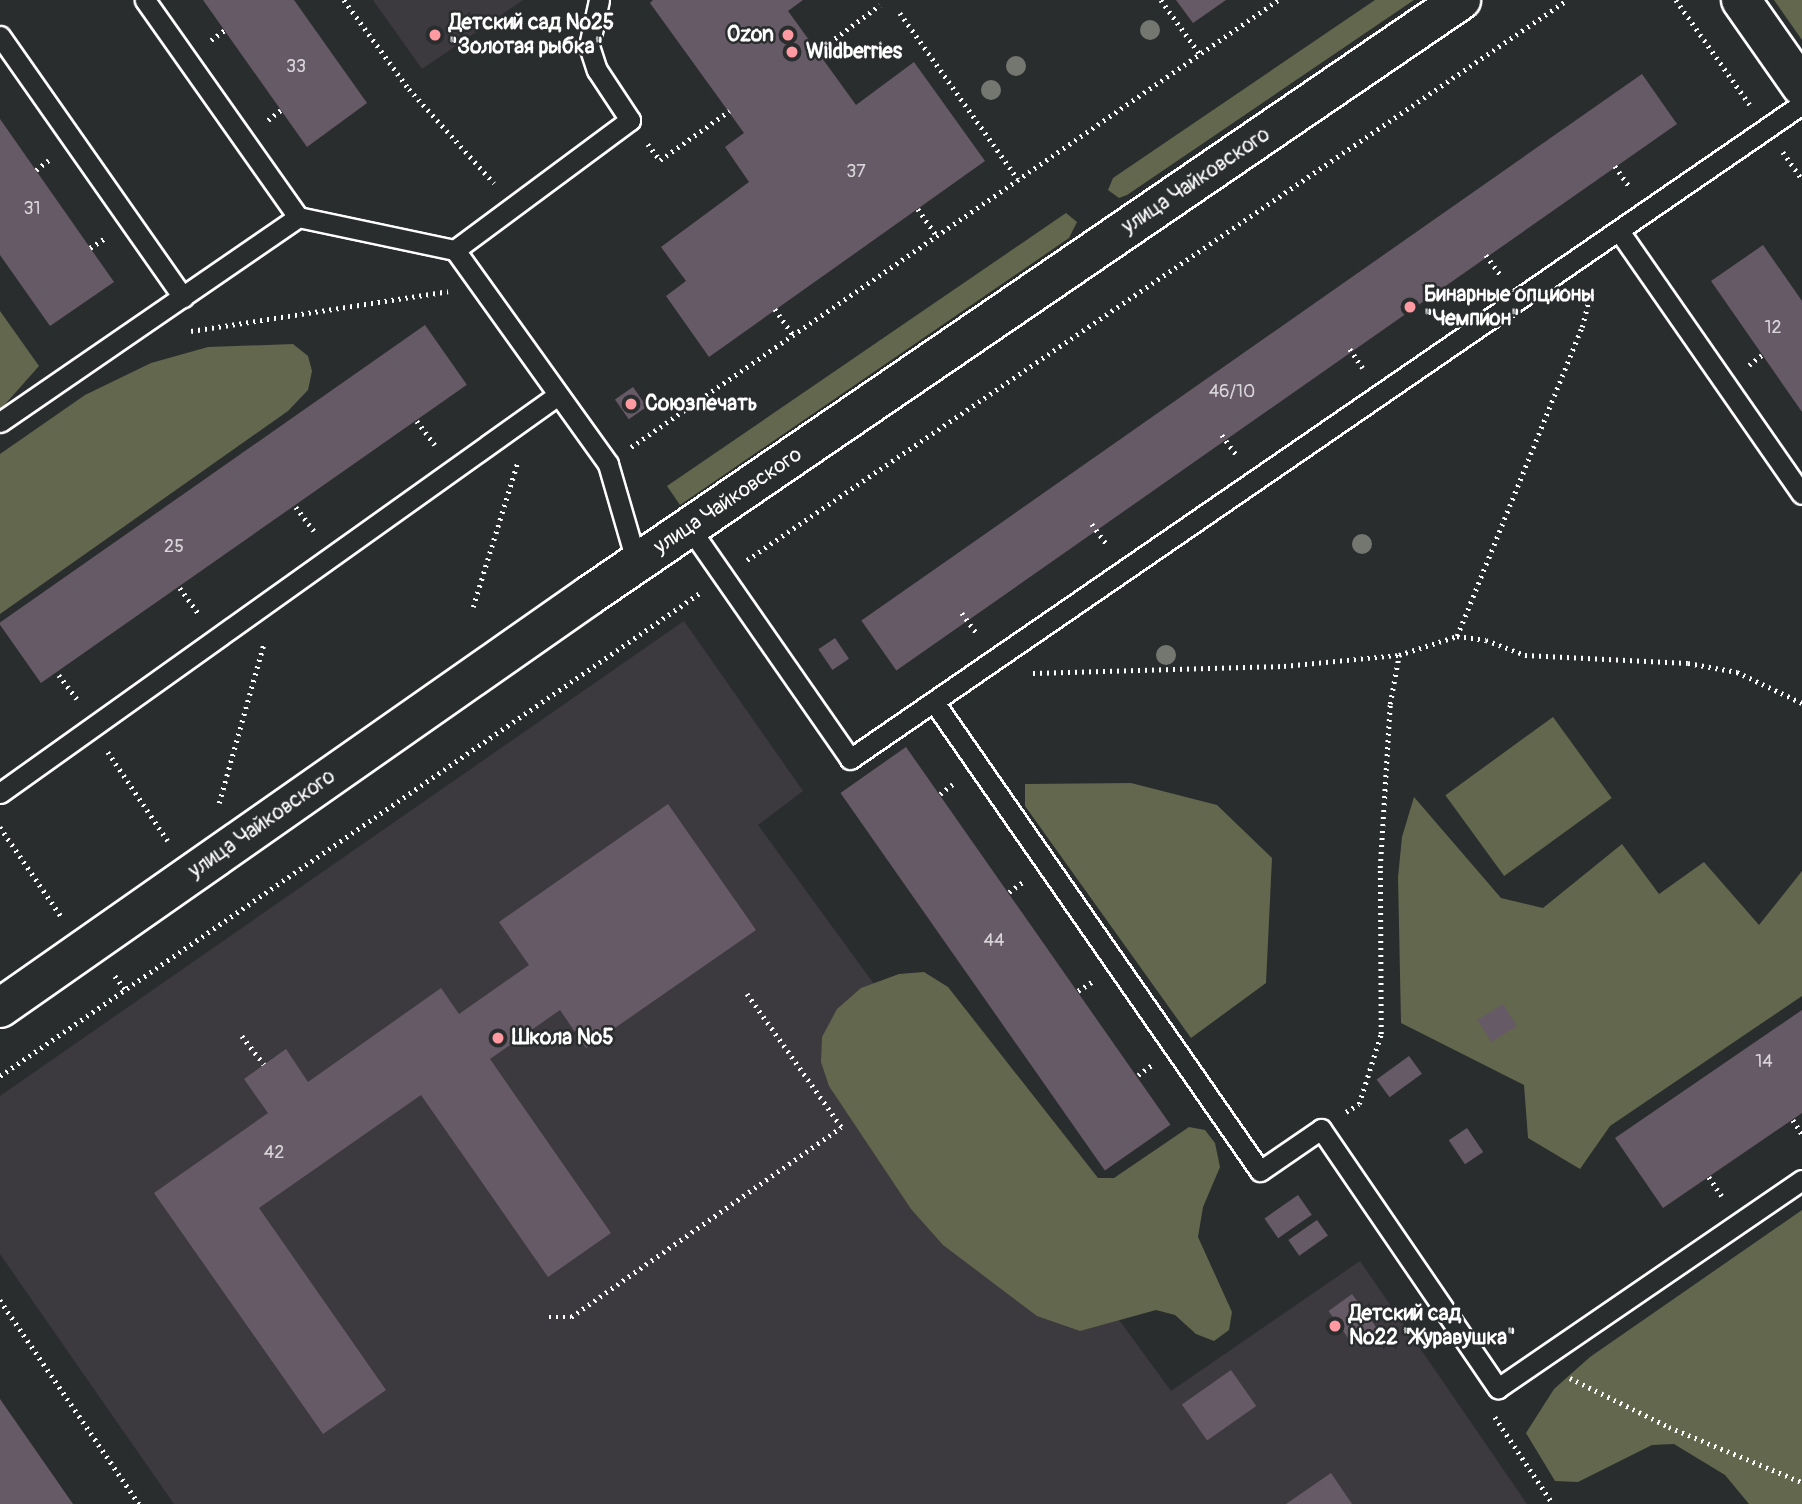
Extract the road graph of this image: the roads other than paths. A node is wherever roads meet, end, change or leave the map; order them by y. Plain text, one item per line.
1 (145, 0) edge
2 (599, 0) edge
3 (1461, 0) edge
4 (1741, 0) edge
5 (0, 36) edge
6 (1802, 87) edge
7 (1802, 104) edge
8 (298, 217) junction
9 (1612, 235) junction
10 (455, 250) junction
11 (183, 297) junction
12 (558, 395) junction
13 (0, 422) edge
14 (1802, 494) edge
15 (689, 527) junction
16 (637, 564) junction
17 (934, 702) junction
18 (0, 793) edge
19 (0, 1009) edge
20 (1802, 1180) edge

1 - 8 lane
2 - 10 lane
3 - 15 main road, улица Чайковского
4 - 6 main road
5 - 11 lane
7 - 9 lane
8 - 10 lane
8 - 11 lane
9 - 14 lane
9 - 17 lane
10 - 12 lane
11 - 13 lane
12 - 16 lane
12 - 18 lane
15 - 16 main road, улица Чайковского
15 - 17 lane
16 - 19 main road, улица Чайковского
17 - 20 lane

